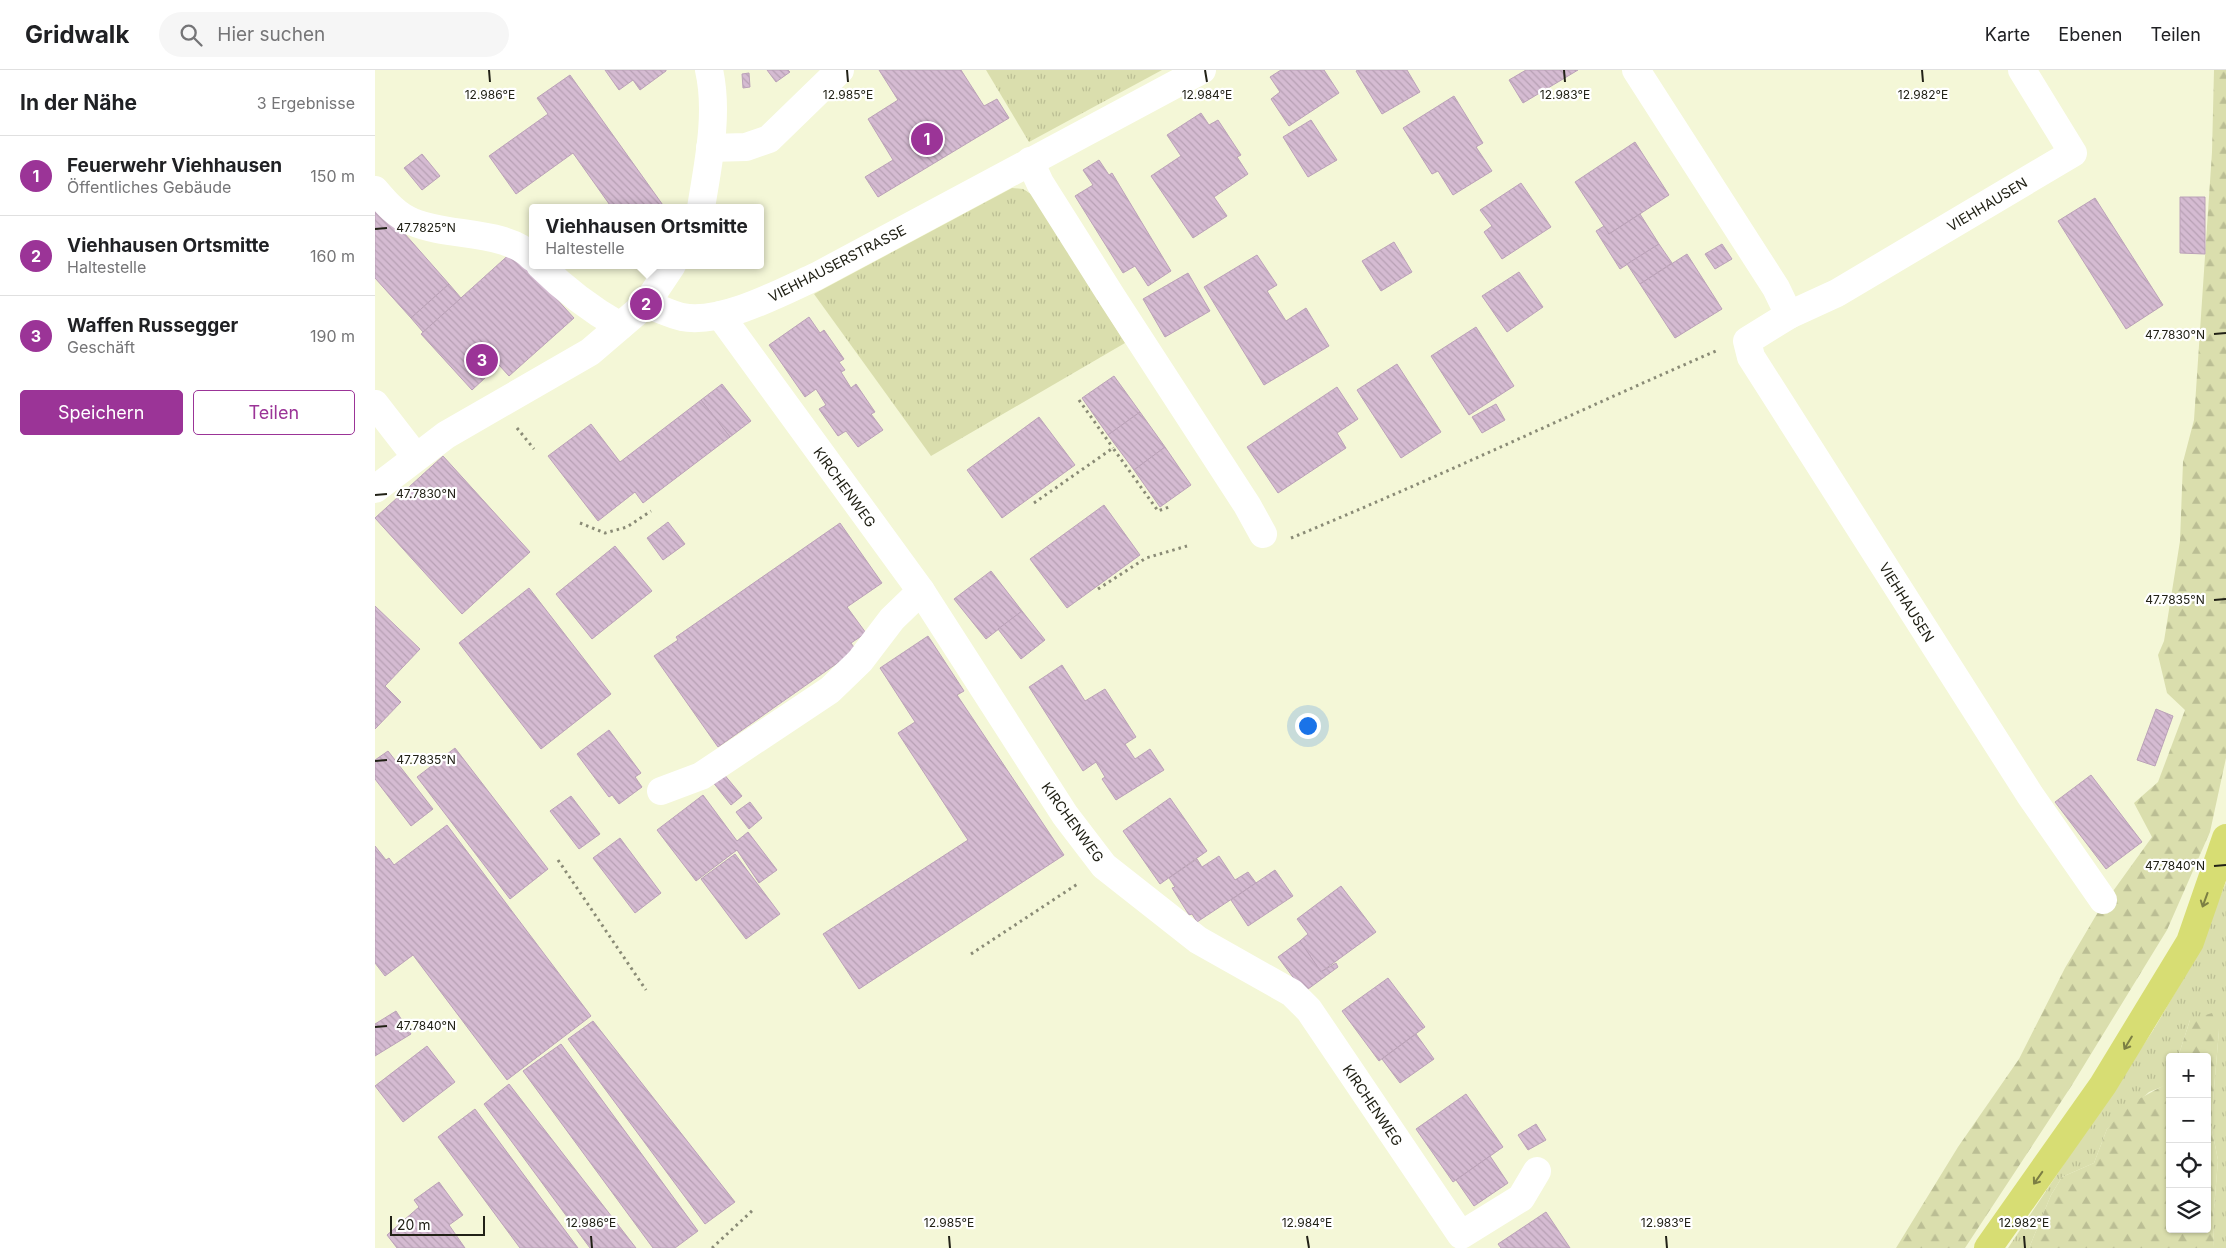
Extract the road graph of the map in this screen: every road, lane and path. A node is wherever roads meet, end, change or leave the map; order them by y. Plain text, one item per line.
1 (709, 70) edge
2 (840, 70) edge
3 (1202, 70) edge
4 (1636, 70) edge
5 (2022, 70) edge
6 (710, 148) junction
7 (1030, 161) junction
8 (375, 190) edge
9 (702, 204) edge
10 (529, 254) edge
11 (545, 269) edge
12 (669, 269) edge
13 (646, 304) junction
14 (720, 315) junction
15 (1789, 316) junction
16 (620, 326) junction
17 (1747, 342) junction
18 (1079, 400) dead end
19 (375, 404) edge
20 (1113, 448) junction
21 (417, 457) junction
22 (375, 489) edge
23 (1034, 503) dead end
24 (1169, 507) dead end
25 (651, 511) dead end
26 (580, 523) dead end
27 (1263, 534) joint
28 (1187, 546) dead end
29 (1098, 589) dead end
30 (921, 591) junction
31 (661, 791) dead end
32 (2226, 838) edge
33 (558, 860) dead end
34 (1104, 866) junction
35 (2103, 900) dead end
36 (971, 954) dead end
37 (646, 990) dead end
38 (1537, 1171) dead end
39 (753, 1210) dead end
40 (712, 1248) edge
41 (1988, 1248) edge

1 - 6 street
2 - 6 street
3 - 7 street, VIEHHAUSERSTRASSE
4 - 15 street
5 - 15 street, VIEHHAUSEN
6 - 9 street
7 - 14 street, VIEHHAUSERSTRASSE
7 - 27 street
8 - 10 street
11 - 16 street
12 - 13 street
13 - 14 street, VIEHHAUSERSTRASSE
13 - 16 street
14 - 30 street, KIRCHENWEG
15 - 17 street, VIEHHAUSEN
16 - 21 street
17 - 27 path
17 - 35 street, VIEHHAUSEN
18 - 20 path
19 - 21 street
20 - 23 path
20 - 24 path
21 - 22 street
25 - 26 path
28 - 29 path
30 - 31 street
30 - 34 street, KIRCHENWEG
32 -> 41 highway
33 - 37 path
34 - 36 path
34 - 38 street, KIRCHENWEG
39 - 40 path

